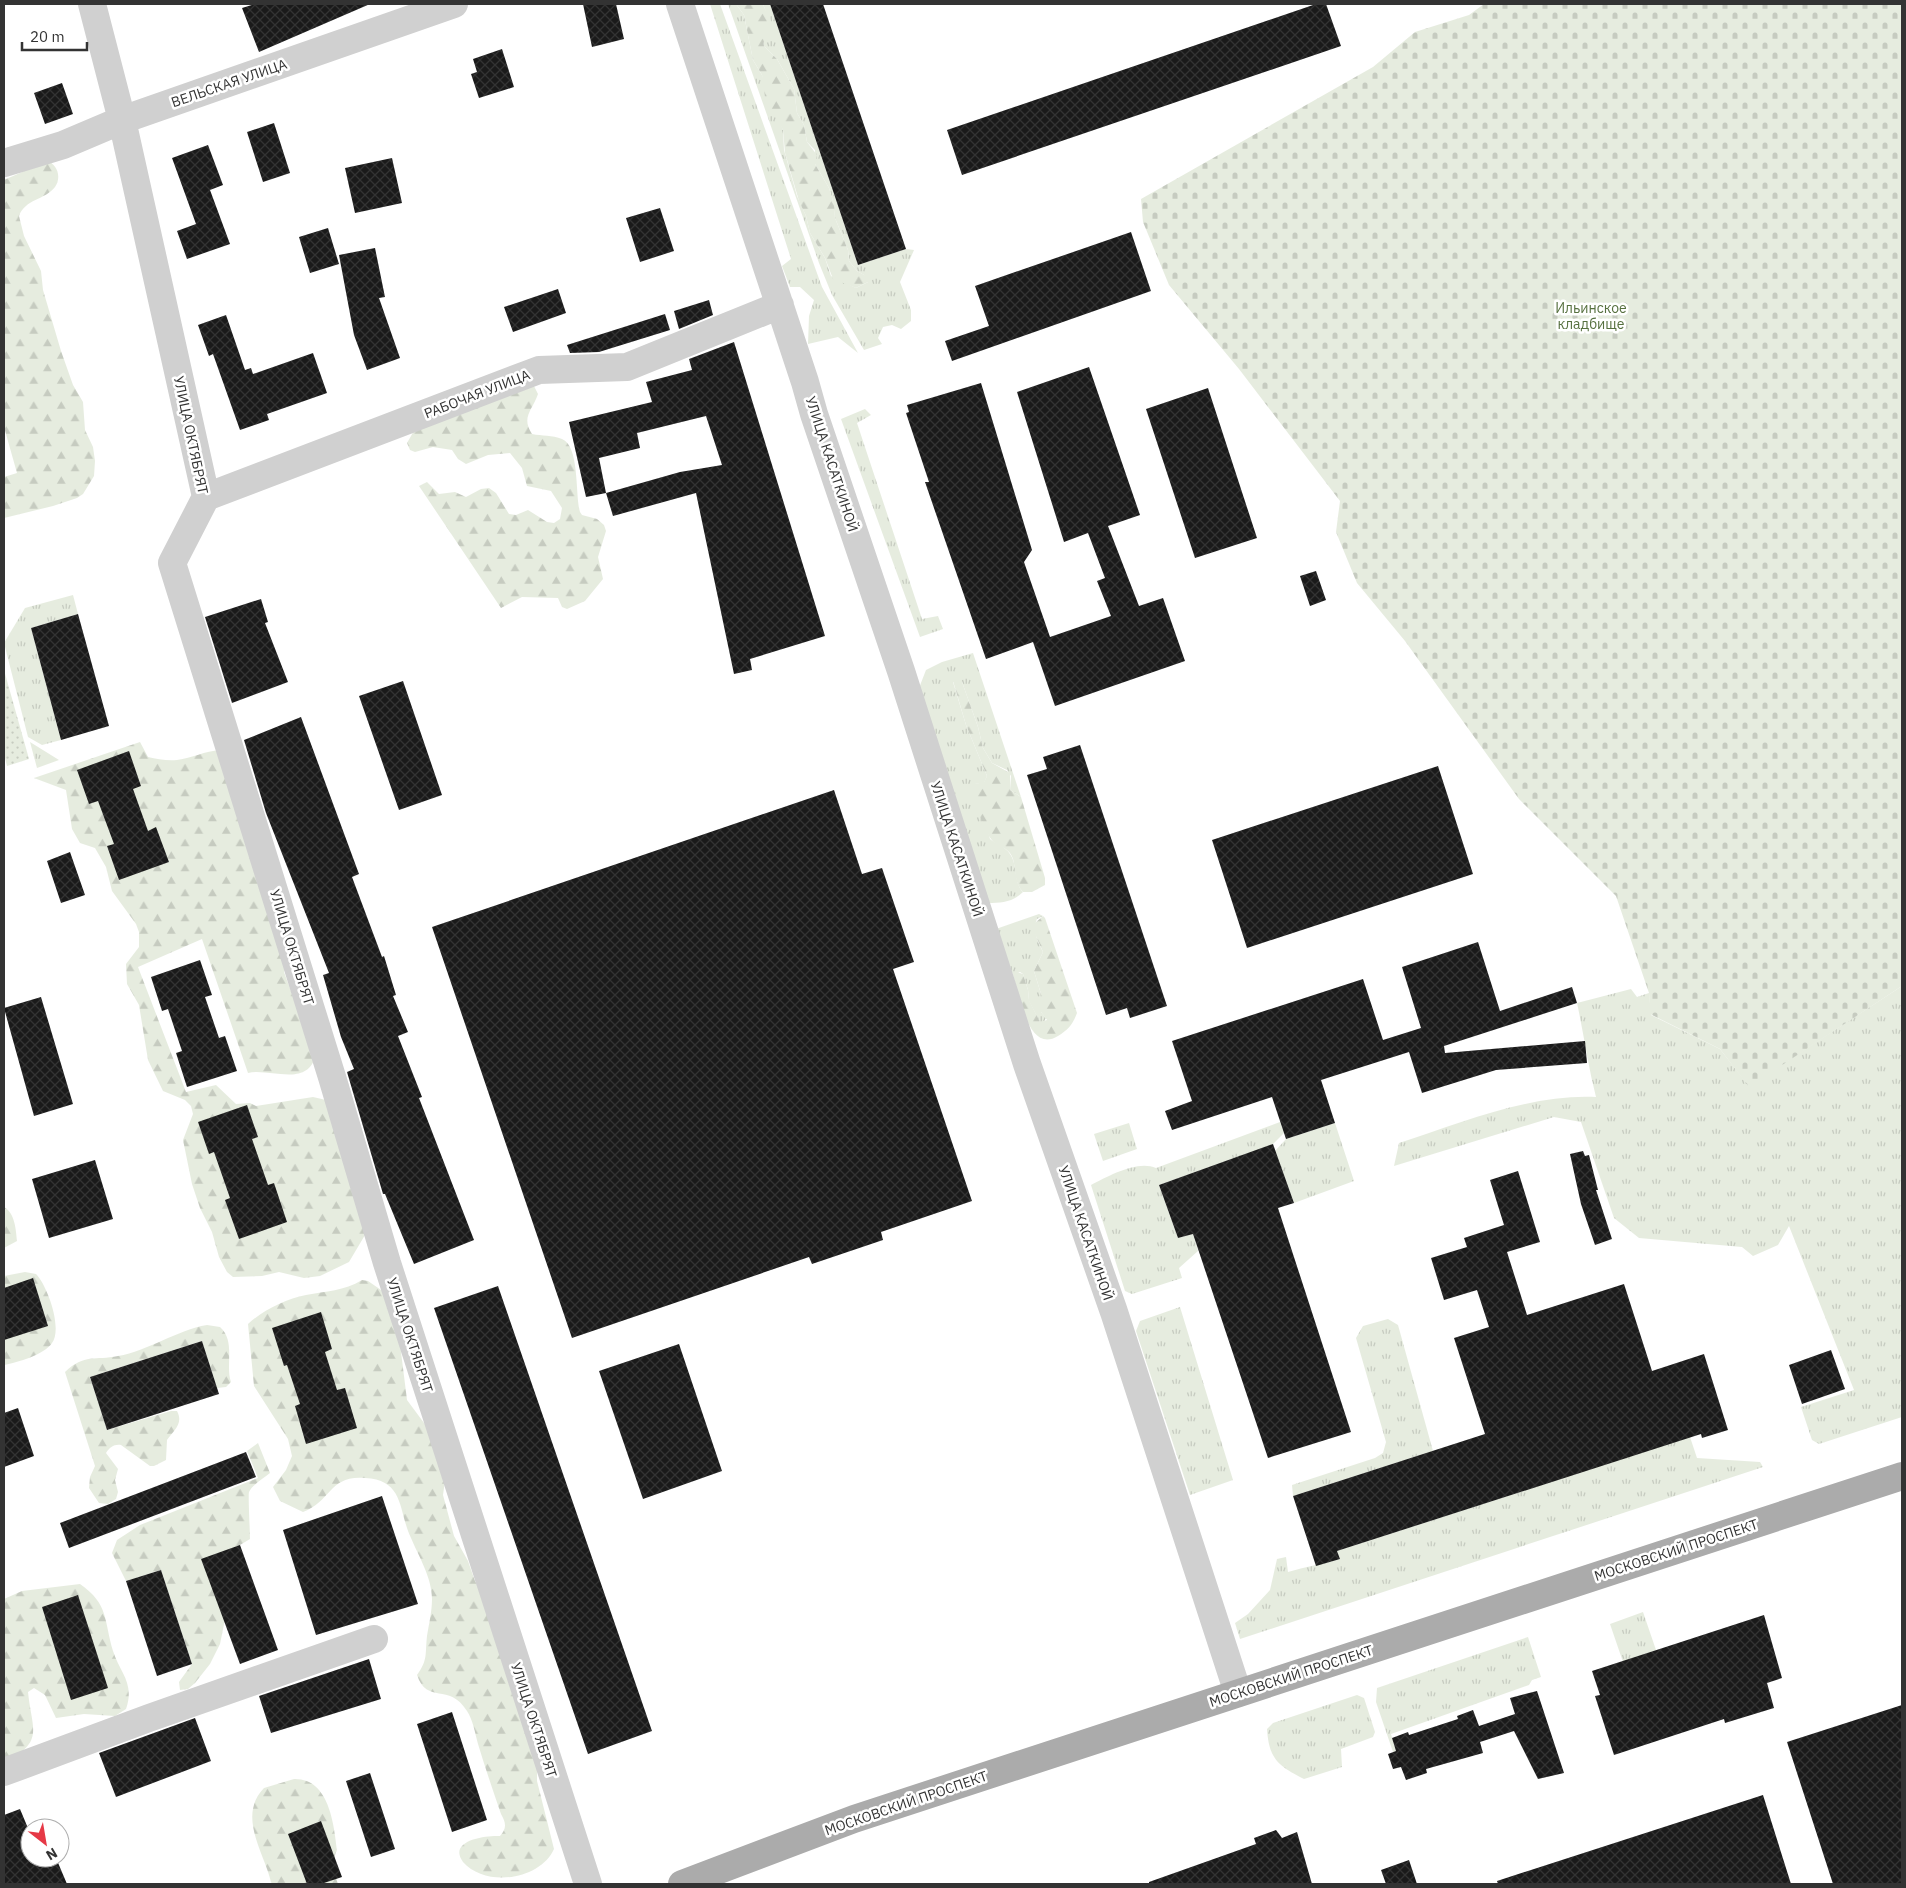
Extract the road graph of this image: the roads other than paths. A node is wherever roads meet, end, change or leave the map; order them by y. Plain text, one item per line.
1 (92, 4) edge
2 (454, 4) edge
3 (680, 4) edge
4 (122, 120) junction
5 (4, 163) edge
6 (780, 305) junction
7 (206, 497) junction
8 (1902, 1476) edge
9 (374, 1639) dead end
10 (1238, 1693) junction
11 (4, 1772) edge
12 (588, 1884) edge
13 (682, 1884) edge

1 - 4 street, УЛИЦА ОКТЯБРЯТ
2 - 4 street, ВЕЛЬСКАЯ УЛИЦА
3 - 6 street, УЛИЦА КАСАТКИНОЙ
4 - 5 street, ВЕЛЬСКАЯ УЛИЦА
4 - 7 street, УЛИЦА ОКТЯБРЯТ
6 - 7 street, РАБОЧАЯ УЛИЦА
6 - 10 street, УЛИЦА КАСАТКИНОЙ
7 - 12 street, УЛИЦА ОКТЯБРЯТ
8 - 10 main road, МОСКОВСКИЙ ПРОСПЕКТ
9 - 11 street
10 - 13 main road, МОСКОВСКИЙ ПРОСПЕКТ

